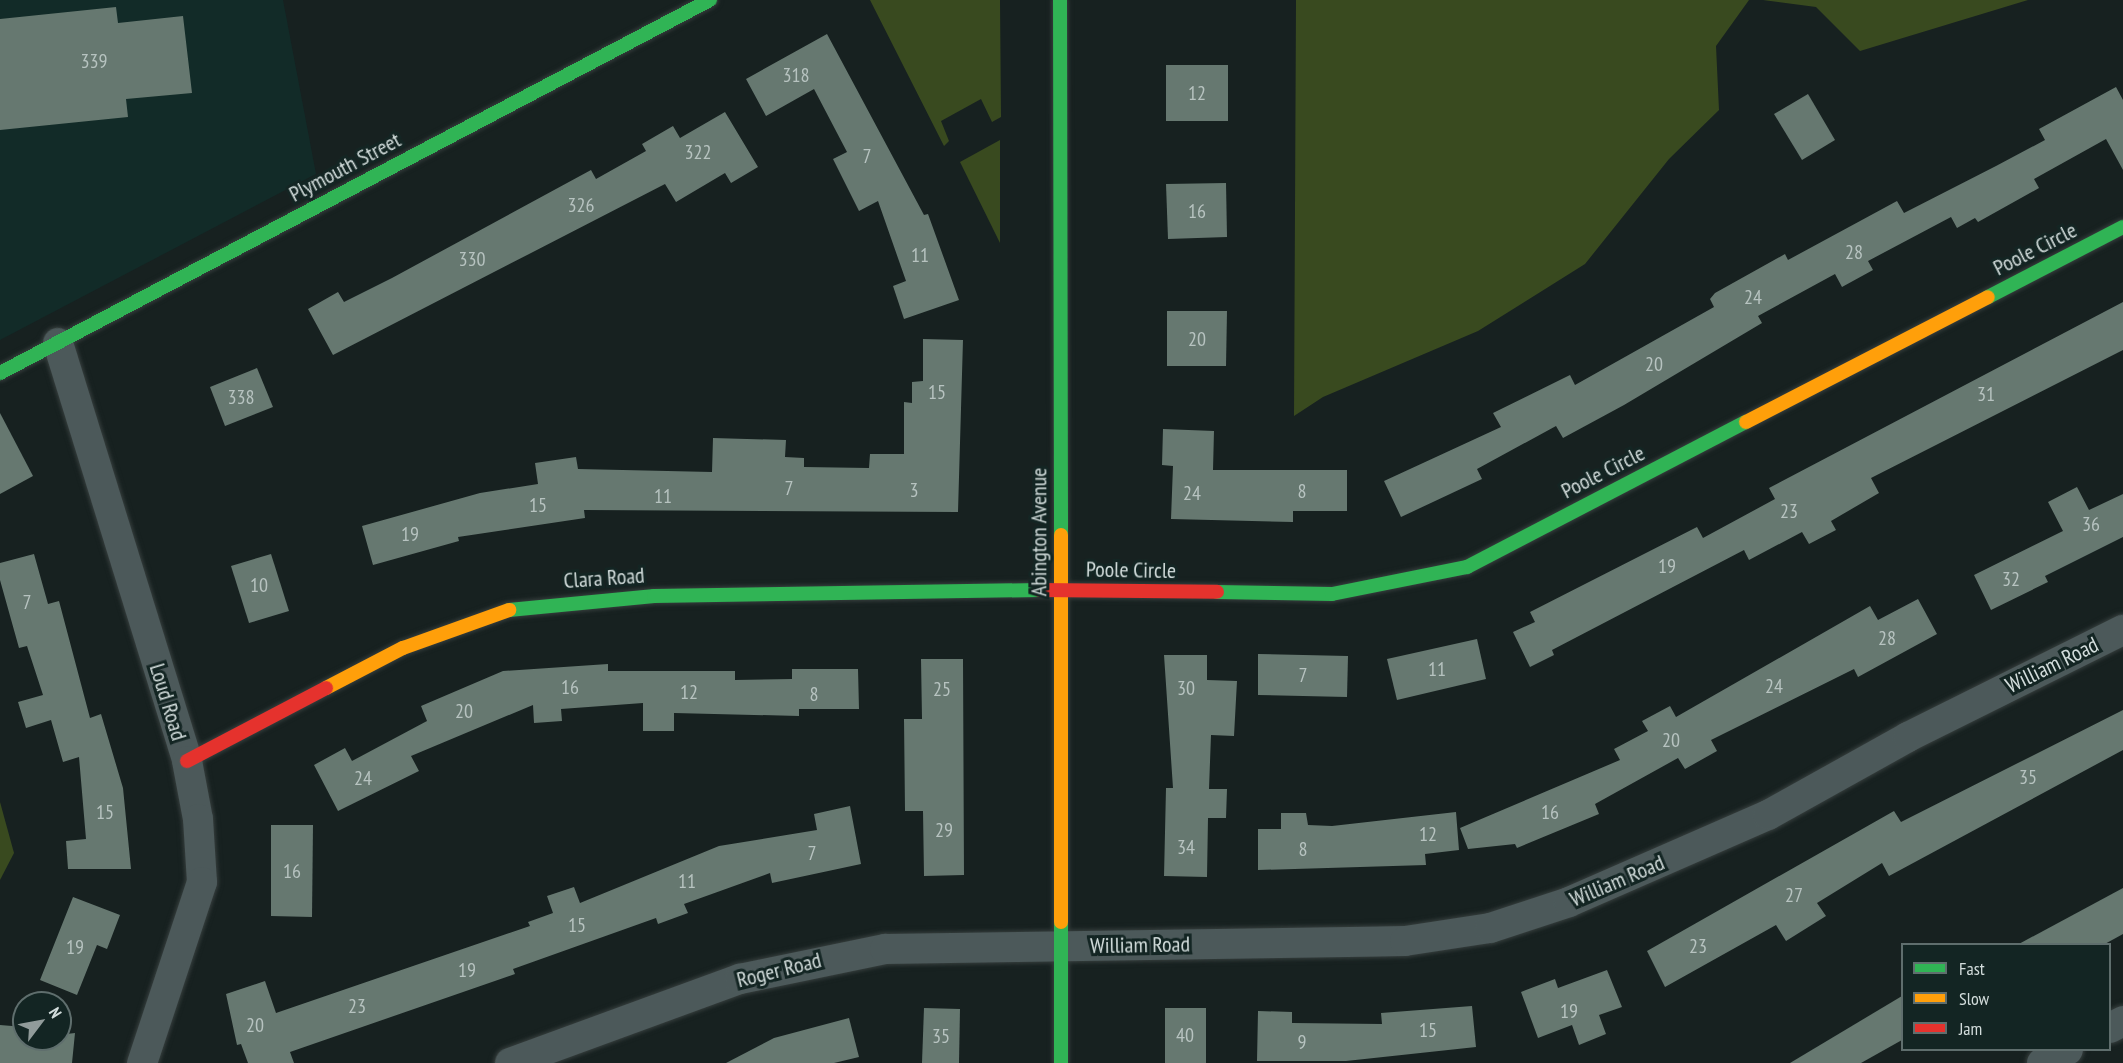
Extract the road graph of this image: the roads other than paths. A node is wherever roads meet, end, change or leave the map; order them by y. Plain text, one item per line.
1 (710, 0) edge
2 (1060, 0) edge
3 (2123, 227) edge
4 (57, 343) junction
5 (0, 373) edge
6 (1060, 590) junction
7 (2123, 630) edge
8 (187, 761) junction
9 (1061, 946) junction
10 (2066, 1051) edge
11 (142, 1063) edge
12 (510, 1063) edge
13 (1061, 1063) edge
14 (2042, 1063) edge

1 - 4 street, Plymouth Street
2 - 6 street, Abington Avenue
3 - 6 street, Poole Circle
4 - 5 street, Plymouth Street
4 - 8 street, Loud Road
6 - 8 street, Clara Road
6 - 9 street, Abington Avenue
7 - 9 street, William Road
8 - 11 street, Loud Road
9 - 12 street, Roger Road
9 - 13 street, Abington Avenue
10 - 14 street

